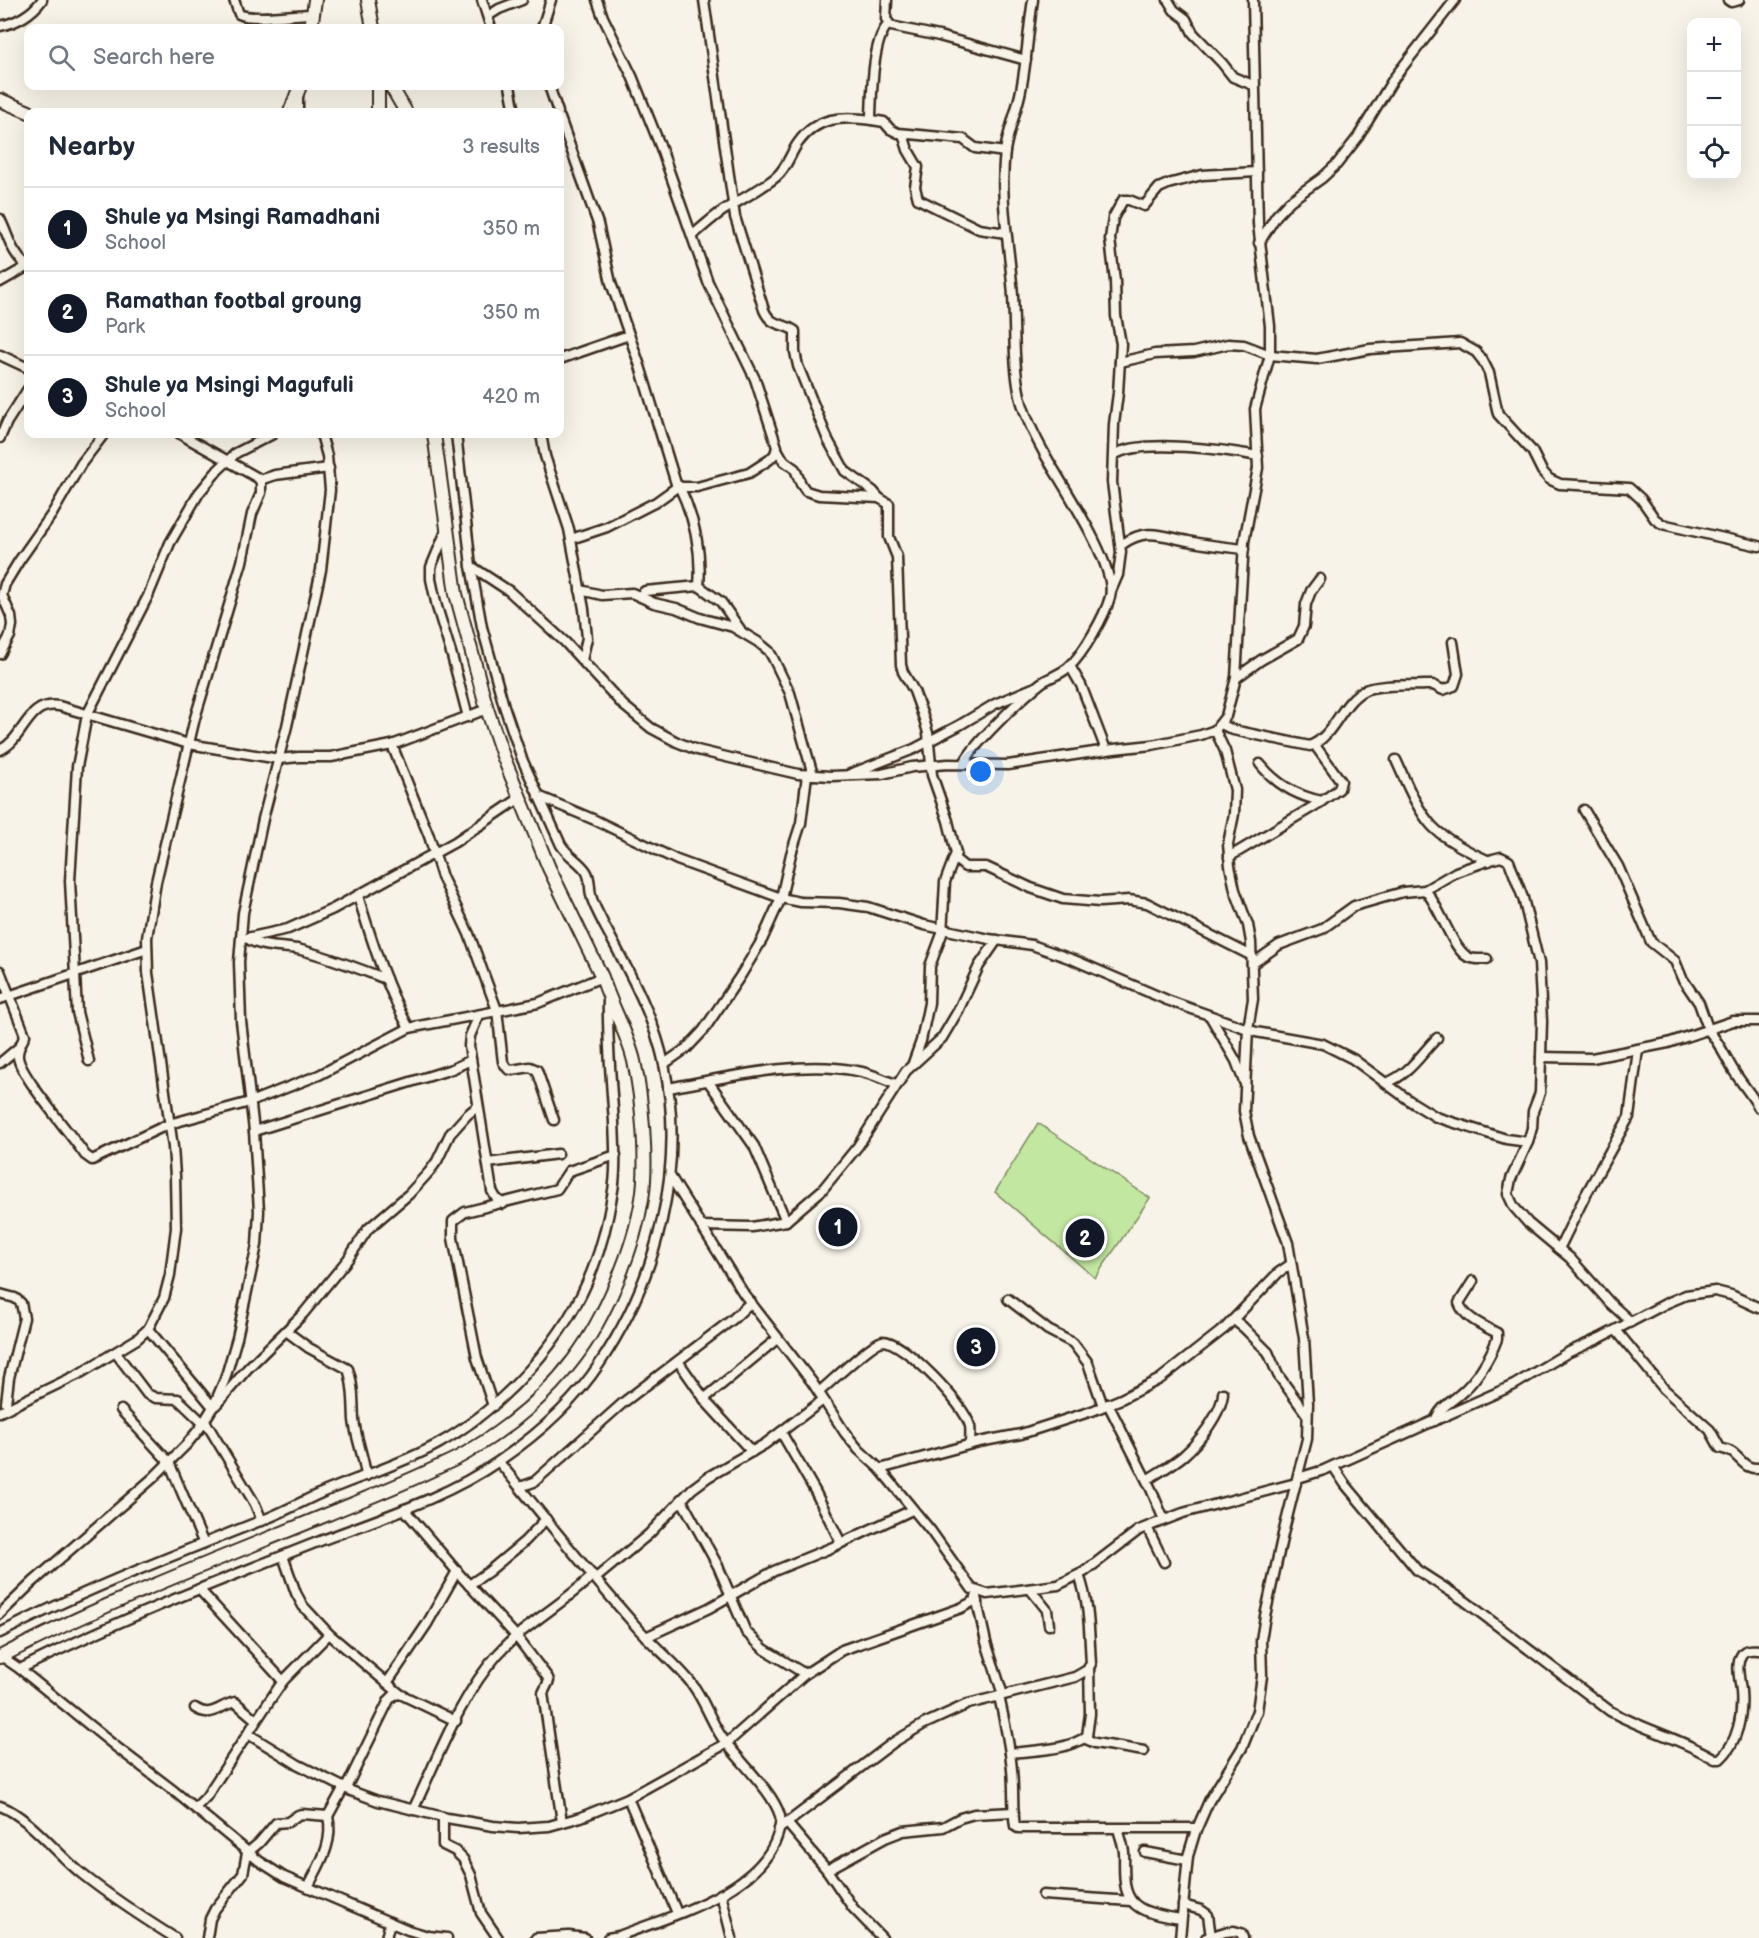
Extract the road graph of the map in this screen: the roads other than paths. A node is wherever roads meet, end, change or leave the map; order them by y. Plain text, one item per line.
1 (42, 0) edge
2 (234, 0) edge
3 (315, 0) edge
4 (368, 0) edge
5 (482, 0) edge
6 (522, 0) edge
7 (551, 0) edge
8 (597, 0) edge
9 (704, 0) edge
10 (887, 0) edge
11 (1033, 0) edge
12 (1168, 0) edge
13 (1253, 0) edge
14 (1455, 0) edge
15 (1728, 0) edge
16 (1739, 0) edge
17 (313, 14) junction
18 (488, 16) junction
19 (312, 24) edge
20 (372, 24) edge
21 (490, 24) edge
22 (543, 24) edge
23 (889, 24) junction
24 (0, 26) edge
25 (1026, 60) junction
26 (1253, 85) junction
27 (299, 90) edge
28 (378, 90) edge
29 (393, 90) edge
30 (511, 90) edge
31 (550, 90) edge
32 (0, 100) edge
33 (292, 108) edge
34 (298, 108) edge
35 (378, 108) edge
36 (404, 108) edge
37 (514, 108) edge
38 (557, 108) edge
39 (24, 110) edge
40 (872, 120) junction
41 (903, 134) junction
42 (564, 135) edge
43 (1005, 152) junction
44 (1257, 172) junction
45 (733, 205) junction
46 (0, 219) edge
47 (1006, 233) junction
48 (693, 235) junction
49 (1259, 243) junction
50 (24, 263) edge
51 (24, 268) edge
52 (0, 282) edge
53 (629, 335) junction
54 (0, 355) edge
55 (1270, 355) junction
56 (564, 358) edge
57 (1120, 362) junction
58 (24, 366) edge
59 (24, 395) edge
60 (0, 438) edge
61 (101, 438) edge
62 (187, 438) edge
63 (264, 438) edge
64 (322, 438) edge
65 (435, 438) edge
66 (456, 438) edge
67 (542, 438) edge
68 (777, 449) junction
69 (1114, 454) junction
70 (1258, 456) junction
71 (227, 460) junction
72 (329, 468) junction
73 (260, 480) junction
74 (678, 486) junction
75 (879, 498) junction
76 (447, 531) junction
77 (571, 539) junction
78 (1121, 545) junction
79 (1759, 546) edge
80 (1244, 549) junction
81 (471, 566) junction
82 (1320, 579) dead end
83 (699, 586) junction
84 (580, 590) junction
85 (1111, 591) junction
86 (1, 594) edge
87 (639, 596) junction
88 (742, 632) junction
89 (1453, 642) dead end
90 (0, 654) edge
91 (582, 660) junction
92 (1070, 666) junction
93 (1236, 678) junction
94 (1036, 687) junction
95 (487, 709) junction
96 (87, 715) junction
97 (468, 717) junction
98 (1218, 727) junction
99 (929, 740) junction
100 (189, 744) junction
101 (1314, 744) junction
102 (392, 745) junction
103 (0, 750) edge
104 (1106, 750) junction
105 (279, 759) junction
106 (1396, 760) dead end
107 (1260, 764) dead end
108 (964, 765) junction
109 (930, 766) junction
110 (810, 775) junction
111 (847, 776) junction
112 (538, 796) junction
113 (520, 798) junction
114 (1322, 801) junction
115 (1584, 810) dead end
116 (435, 852) junction
117 (1229, 857) junction
118 (955, 860) junction
119 (1489, 861) junction
120 (1425, 890) junction
121 (358, 896) junction
122 (781, 898) junction
123 (942, 928) junction
124 (244, 938) junction
125 (997, 940) junction
126 (147, 949) junction
127 (1487, 959) dead end
128 (1252, 960) junction
129 (0, 971) edge
130 (75, 972) junction
131 (602, 977) junction
132 (386, 979) junction
133 (608, 995) junction
134 (4, 998) edge
135 (497, 1010) junction
136 (479, 1015) junction
137 (1210, 1016) junction
138 (1759, 1021) edge
139 (409, 1028) junction
140 (1248, 1029) junction
141 (1709, 1031) junction
142 (1437, 1038) dead end
143 (18, 1048) junction
144 (1638, 1050) junction
145 (1541, 1057) junction
146 (471, 1060) junction
147 (89, 1061) dead end
148 (0, 1063) edge
149 (913, 1063) junction
150 (664, 1064) junction
151 (708, 1081) junction
152 (1386, 1083) junction
153 (897, 1084) junction
154 (1245, 1084) junction
155 (668, 1088) junction
156 (250, 1102) junction
157 (478, 1106) junction
158 (1759, 1108) edge
159 (554, 1120) dead end
160 (169, 1124) junction
161 (254, 1131) junction
162 (1528, 1142) junction
163 (558, 1154) dead end
164 (616, 1155) junction
165 (488, 1163) junction
166 (670, 1176) junction
167 (492, 1191) junction
168 (503, 1204) junction
169 (482, 1208) junction
170 (786, 1221) junction
171 (701, 1226) junction
172 (1559, 1249) junction
173 (1291, 1264) junction
174 (1473, 1281) dead end
175 (0, 1294) edge
176 (1008, 1299) dead end
177 (751, 1302) junction
178 (1759, 1308) edge
179 (1234, 1320) junction
180 (1631, 1322) junction
181 (148, 1329) junction
182 (1616, 1330) junction
183 (286, 1331) junction
184 (777, 1339) junction
185 (116, 1353) junction
186 (678, 1361) junction
187 (1224, 1393) dead end
188 (821, 1396) junction
189 (704, 1399) junction
190 (6, 1403) edge
191 (1106, 1405) junction
192 (493, 1406) junction
193 (212, 1408) junction
194 (121, 1410) dead end
195 (0, 1412) edge
196 (1307, 1416) junction
197 (1434, 1421) junction
198 (204, 1422) junction
199 (781, 1432) junction
200 (970, 1444) junction
201 (752, 1452) junction
202 (169, 1462) junction
203 (499, 1462) junction
204 (1333, 1466) junction
205 (1759, 1468) edge
206 (880, 1469) junction
207 (366, 1476) junction
208 (1147, 1480) junction
209 (1297, 1480) junction
210 (519, 1487) junction
211 (681, 1499) junction
212 (404, 1509) junction
213 (912, 1510) junction
214 (546, 1519) junction
215 (1164, 1520) junction
216 (262, 1521) junction
217 (1146, 1527) junction
218 (203, 1542) junction
219 (841, 1543) junction
220 (283, 1556) junction
221 (1164, 1562) dead end
222 (457, 1571) junction
223 (1079, 1575) junction
224 (595, 1576) junction
225 (469, 1585) junction
226 (199, 1589) junction
227 (1030, 1589) junction
228 (975, 1590) junction
229 (731, 1594) junction
230 (976, 1600) junction
231 (0, 1614) edge
232 (1049, 1625) dead end
233 (0, 1633) edge
234 (329, 1634) junction
235 (516, 1636) junction
236 (646, 1638) junction
237 (1759, 1650) edge
238 (0, 1656) edge
239 (1089, 1667) junction
240 (20, 1669) junction
241 (805, 1674) junction
242 (283, 1682) junction
243 (387, 1683) junction
244 (400, 1694) junction
245 (1001, 1695) junction
246 (195, 1708) dead end
247 (256, 1720) junction
248 (456, 1721) junction
249 (248, 1734) junction
250 (1084, 1738) junction
251 (727, 1743) junction
252 (1144, 1751) dead end
253 (1010, 1753) junction
254 (345, 1788) junction
255 (628, 1798) junction
256 (0, 1806) edge
257 (195, 1808) junction
258 (413, 1810) junction
259 (1014, 1812) junction
260 (328, 1816) junction
261 (443, 1818) junction
262 (562, 1822) junction
263 (787, 1824) junction
264 (1197, 1828) junction
265 (779, 1829) junction
266 (1118, 1829) junction
267 (1145, 1852) dead end
268 (247, 1853) junction
269 (1187, 1860) junction
270 (827, 1870) junction
271 (308, 1887) junction
272 (721, 1894) junction
273 (1043, 1895) dead end
274 (1131, 1901) junction
275 (1183, 1905) junction
276 (677, 1913) junction
277 (1181, 1919) junction
278 (390, 1922) junction
279 (620, 1937) edge
280 (1208, 1937) edge
281 (175, 1938) edge
282 (207, 1938) edge
283 (386, 1938) edge
284 (447, 1938) edge
285 (498, 1938) edge
286 (536, 1938) edge
287 (585, 1938) edge
288 (608, 1938) edge
289 (732, 1938) edge
290 (882, 1938) edge
291 (1180, 1938) edge
292 (1243, 1938) edge

1 - 24 street
2 - 17 street
3 - 17 main road
4 - 20 main road
5 - 18 street
6 - 18 street
7 - 22 street
8 - 48 street
9 - 45 street
10 - 23 street
11 - 25 street
12 - 26 street
13 - 26 street
14 - 49 street
15 - 16 street
17 - 19 main road
18 - 21 street
23 - 25 street
23 - 40 street
25 - 43 street
26 - 44 street
27 - 33 main road
27 - 34 street
28 - 35 main road
29 - 36 main road
30 - 37 street
31 - 38 street
32 - 39 main road
40 - 41 street
40 - 45 street
41 - 43 street
41 - 47 street
42 - 53 street
43 - 47 street
44 - 49 street
44 - 57 street
45 - 48 street
45 - 75 street
46 - 50 street
47 - 85 street
48 - 68 street
49 - 55 street
51 - 52 street
53 - 56 street
53 - 74 street
54 - 58 street
55 - 57 street
55 - 70 street
55 - 79 street
57 - 69 street
59 - 60 street
61 - 86 street
62 - 71 street
63 - 71 street
64 - 72 street
65 - 76 main road
66 - 81 street
67 - 77 street
68 - 74 street
68 - 75 street
69 - 70 street
69 - 78 street
70 - 80 street
71 - 73 street
71 - 96 street
72 - 73 street
72 - 105 street
73 - 100 street
74 - 77 street
74 - 83 street
75 - 99 street
76 - 95 main road
76 - 97 street
77 - 84 street
78 - 80 street
78 - 85 street
80 - 93 street
81 - 91 street
81 - 112 street
82 - 93 street
83 - 87 street
83 - 88 street
84 - 87 street
84 - 91 street
85 - 92 street
86 - 90 street
87 - 88 street
88 - 110 street
89 - 101 street
91 - 110 street
92 - 94 street
92 - 104 street
93 - 98 street
94 - 99 street
94 - 108 street
95 - 97 street
95 - 113 main road
96 - 100 street
96 - 103 street
96 - 130 street
97 - 102 street
98 - 101 street
98 - 104 street
98 - 117 street
99 - 109 street
99 - 111 street
100 - 105 street
100 - 126 street
101 - 114 street
102 - 105 street
102 - 116 street
104 - 108 street
105 - 124 street
106 - 119 street
107 - 114 street
108 - 109 street
109 - 111 street
109 - 118 street
110 - 111 street
110 - 122 street
112 - 122 street
112 - 150 street
113 - 116 street
113 - 131 main road
114 - 117 street
115 - 141 street
116 - 121 street
116 - 135 street
117 - 128 street
118 - 123 street
118 - 128 street
119 - 120 street
119 - 145 street
120 - 127 street
120 - 128 street
121 - 124 street
121 - 132 street
122 - 123 street
122 - 150 street
123 - 125 street
123 - 149 street
124 - 132 street
124 - 156 street
125 - 137 street
125 - 149 street
126 - 130 street
126 - 160 street
128 - 140 street
129 - 134 street
130 - 134 street
130 - 147 street
131 - 133 main road
131 - 135 street
132 - 139 street
133 - 164 street
133 - 238 main road
134 - 143 street
135 - 136 street
135 - 159 street
136 - 139 street
136 - 146 street
137 - 140 street
137 - 154 street
138 - 141 street
139 - 156 street
140 - 152 street
140 - 154 street
141 - 144 street
141 - 158 street
142 - 152 street
143 - 148 street
143 - 160 street
144 - 145 street
144 - 172 street
145 - 162 street
146 - 157 street
146 - 161 street
149 - 153 street
150 - 155 street
151 - 153 street
151 - 155 street
151 - 170 street
152 - 162 street
153 - 170 street
154 - 173 street
155 - 166 street
156 - 160 street
156 - 161 street
157 - 165 street
157 - 183 street
160 - 181 street
161 - 193 street
162 - 172 street
163 - 165 street
164 - 168 street
164 - 192 street
165 - 167 street
166 - 171 street
166 - 203 street
167 - 168 street
167 - 169 street
168 - 169 street
169 - 192 street
170 - 171 street
171 - 177 street
172 - 180 street
173 - 179 street
173 - 196 street
174 - 197 street
175 - 190 street
176 - 191 street
177 - 184 street
177 - 186 street
178 - 180 street
179 - 191 street
179 - 196 street
180 - 182 street
181 - 185 street
181 - 193 street
182 - 197 street
182 - 205 street
183 - 193 street
183 - 207 street
184 - 188 street
184 - 189 street
185 - 190 street
185 - 198 street
186 - 189 street
186 - 210 street
187 - 208 street
188 - 199 street
188 - 200 street
188 - 206 street
189 - 201 street
190 - 195 street
191 - 200 street
191 - 208 street
192 - 207 street
193 - 198 street
194 - 202 street
196 - 209 street
197 - 204 street
198 - 202 street
198 - 216 street
199 - 201 street
199 - 219 street
200 - 206 street
201 - 211 street
202 - 218 street
202 - 231 street
203 - 210 street
203 - 212 street
204 - 209 street
204 - 237 street
206 - 213 street
207 - 216 street
208 - 215 street
209 - 215 street
209 - 264 street
210 - 214 street
211 - 224 street
211 - 229 street
212 - 220 street
212 - 222 street
213 - 219 street
213 - 228 street
214 - 224 street
214 - 225 street
215 - 217 street
216 - 218 street
217 - 221 street
217 - 223 street
218 - 233 street
219 - 229 street
220 - 226 street
220 - 234 street
222 - 225 street
222 - 243 street
223 - 227 street
223 - 239 street
224 - 235 street
224 - 236 street
225 - 235 street
226 - 240 street
226 - 242 street
227 - 228 street
227 - 232 street
228 - 230 street
229 - 236 street
229 - 241 street
230 - 241 street
230 - 245 street
234 - 242 street
234 - 243 street
235 - 248 street
235 - 262 street
236 - 251 street
238 - 240 street
239 - 245 street
239 - 250 street
240 - 257 street
241 - 251 street
242 - 247 street
243 - 244 street
244 - 248 street
244 - 254 street
245 - 253 street
245 - 263 street
246 - 247 street
247 - 249 street
248 - 258 street
249 - 254 street
249 - 257 street
250 - 252 street
250 - 253 street
251 - 255 street
251 - 265 street
253 - 259 street
254 - 258 street
254 - 260 street
255 - 262 street
255 - 276 street
256 - 281 street
257 - 268 street
258 - 261 street
259 - 266 street
259 - 270 street
260 - 268 street
260 - 271 street
261 - 262 street
261 - 285 street
263 - 265 street
263 - 270 street
264 - 266 street
264 - 269 street
265 - 272 street
266 - 274 street
267 - 269 street
268 - 271 street
268 - 282 street
269 - 275 street
270 - 290 street
271 - 278 street
272 - 276 street
272 - 289 street
273 - 274 street
274 - 277 street
275 - 277 street
275 - 280 street
276 - 279 street
277 - 291 street
278 - 283 street
278 - 284 street
279 - 288 street
280 - 292 street
286 - 287 street

